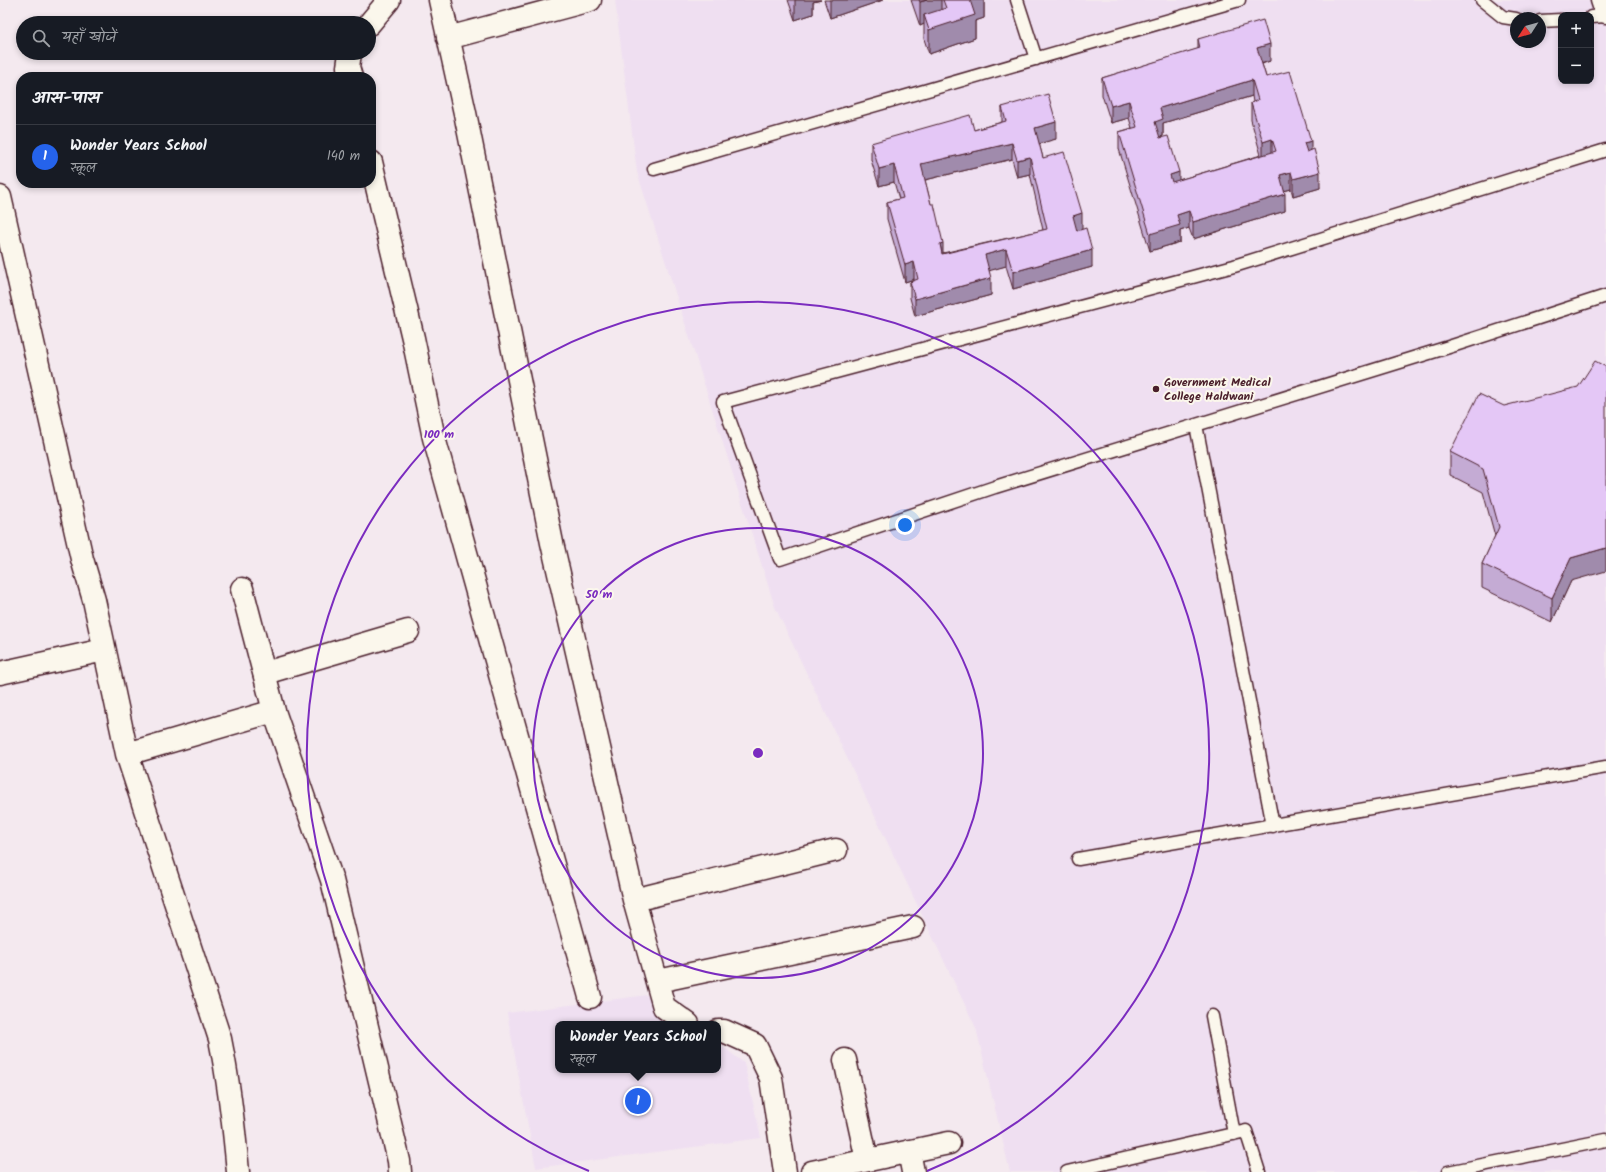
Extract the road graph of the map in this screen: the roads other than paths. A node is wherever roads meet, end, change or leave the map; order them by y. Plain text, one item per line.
1 (389, 0) edge
2 (440, 0) edge
3 (590, 0) edge
4 (1017, 0) edge
5 (1239, 0) edge
6 (1482, 0) edge
7 (1493, 0) edge
8 (1602, 0) edge
9 (1606, 12) edge
10 (376, 16) edge
11 (1606, 16) edge
12 (1503, 17) junction
13 (1594, 17) edge
14 (1510, 18) edge
15 (1558, 20) edge
16 (1546, 21) edge
17 (448, 38) junction
18 (1036, 59) junction
19 (349, 60) edge
20 (349, 72) edge
21 (1606, 150) edge
22 (654, 169) dead end
23 (376, 183) edge
24 (0, 197) edge
25 (1606, 296) edge
26 (1196, 425) junction
27 (242, 589) dead end
28 (408, 631) dead end
29 (104, 650) junction
30 (0, 673) edge
31 (265, 673) junction
32 (274, 711) junction
33 (127, 754) junction
34 (1606, 768) edge
35 (1273, 826) junction
36 (836, 850) dead end
37 (1078, 859) dead end
38 (634, 900) junction
39 (913, 926) dead end
40 (658, 981) junction
41 (590, 997) dead end
42 (1212, 1016) dead end
43 (684, 1021) edge
44 (721, 1031) edge
45 (846, 1060) dead end
46 (1234, 1134) junction
47 (1606, 1140) edge
48 (949, 1143) dead end
49 (867, 1160) junction
50 (911, 1162) edge
51 (238, 1172) edge
52 (400, 1172) edge
53 (785, 1172) edge
54 (812, 1172) edge
55 (1067, 1172) edge
56 (1259, 1172) edge
57 (1448, 1172) edge

1 - 10 street
2 - 17 street
3 - 17 street
4 - 18 lane
5 - 18 lane
6 - 12 lane
7 - 12 lane
8 - 9 street
11 - 13 lane
12 - 14 lane
15 - 16 lane
17 - 38 street
18 - 22 lane
19 - 20 street
21 - 26 lane
23 - 41 street
24 - 29 street
25 - 26 lane
26 - 35 lane
27 - 31 street
28 - 31 street
29 - 30 street
29 - 33 street
31 - 32 street
32 - 33 street
32 - 52 street
33 - 51 street
34 - 35 lane
35 - 37 lane
36 - 38 street
38 - 40 street
39 - 40 street
40 - 43 street
42 - 46 lane
44 - 53 street
45 - 49 street
46 - 55 lane
46 - 56 lane
47 - 57 lane
48 - 50 street
49 - 50 street
49 - 54 street

